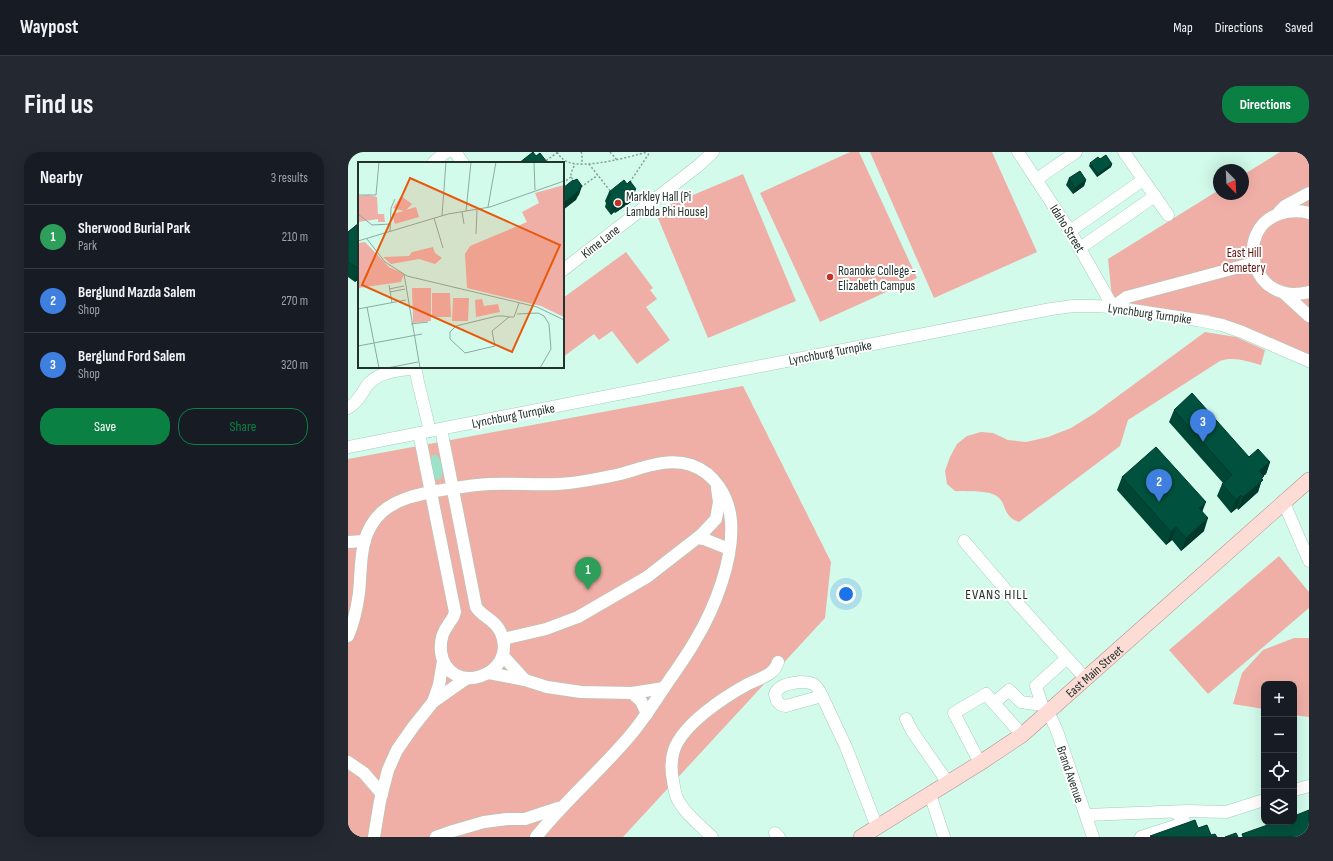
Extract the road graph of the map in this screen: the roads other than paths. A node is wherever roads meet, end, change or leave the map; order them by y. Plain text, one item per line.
1 (447, 152) edge
2 (455, 152) edge
3 (713, 152) edge
4 (1018, 152) edge
5 (1076, 152) edge
6 (1124, 152) edge
7 (434, 162) edge
8 (462, 162) edge
9 (1037, 179) junction
10 (1143, 180) junction
11 (1309, 193) edge
12 (1155, 196) junction
13 (1309, 214) edge
14 (1168, 215) dead end
15 (1275, 216) junction
16 (1070, 231) junction
17 (1080, 248) junction
18 (1254, 263) junction
19 (564, 269) edge
20 (1309, 292) edge
21 (1285, 294) junction
22 (1113, 307) junction
23 (1309, 316) edge
24 (1309, 361) edge
25 (415, 368) edge
26 (379, 371) edge
27 (348, 408) edge
28 (430, 431) junction
29 (348, 447) edge
30 (1309, 480) edge
31 (716, 483) junction
32 (452, 488) junction
33 (431, 492) junction
34 (1284, 503) junction
35 (698, 538) junction
36 (365, 541) junction
37 (964, 541) dead end
38 (348, 542) edge
39 (1306, 543) edge
40 (729, 550) junction
41 (1309, 561) edge
42 (348, 636) edge
43 (503, 639) junction
44 (502, 656) junction
45 (1067, 658) junction
46 (443, 661) junction
47 (778, 662) dead end
48 (489, 673) junction
49 (467, 678) junction
50 (1085, 678) junction
51 (525, 680) junction
52 (664, 688) junction
53 (632, 693) junction
54 (822, 696) dead end
55 (433, 702) junction
56 (994, 704) junction
57 (1045, 708) junction
58 (646, 714) junction
59 (906, 719) dead end
60 (1022, 735) junction
61 (348, 762) edge
62 (980, 764) junction
63 (948, 783) junction
64 (1309, 786) edge
65 (1297, 789) edge
66 (382, 794) junction
67 (930, 794) junction
68 (1261, 801) edge
69 (562, 807) junction
70 (1174, 812) junction
71 (1086, 816) junction
72 (525, 819) junction
73 (877, 827) junction
74 (374, 837) edge
75 (436, 837) edge
76 (535, 837) edge
77 (712, 837) edge
78 (861, 837) edge
79 (944, 837) edge
80 (1093, 837) edge
81 (1141, 837) edge

1 - 7 street
2 - 8 street
3 - 19 street, Kime Lane
4 - 9 street, Idaho Street
5 - 9 street
6 - 10 street
9 - 16 street, Idaho Street
10 - 12 street
10 - 16 street
11 - 15 street
12 - 14 street
12 - 17 street
13 - 15 street
15 - 18 street
16 - 17 street, Idaho Street
17 - 22 street, Idaho Street
18 - 21 street
18 - 22 street
20 - 21 street
21 - 23 street
22 - 24 street, Lynchburg Turnpike
22 - 28 street, Lynchburg Turnpike
25 - 26 street
25 - 28 street
26 - 27 street
28 - 29 street, Lynchburg Turnpike
28 - 32 street
28 - 33 street
30 - 34 main road, East Main Street
31 - 32 street
31 - 35 street
31 - 40 street
32 - 33 street
32 - 43 street
33 - 36 street
33 - 46 street
34 - 39 street
34 - 50 main road, East Main Street
35 - 40 street
35 - 43 street
36 - 38 street
36 - 42 street
37 - 45 street
39 - 41 street
40 - 52 street
43 - 44 street
44 - 48 street
44 - 51 street
45 - 50 street
45 - 57 street, Brand Avenue
46 - 49 street
46 - 55 street
47 - 77 street
48 - 49 street
48 - 51 street
49 - 55 street
50 - 57 main road, East Main Street
51 - 53 street
52 - 53 street
52 - 58 street
53 - 58 street
54 - 73 street
55 - 66 street
56 - 57 street
56 - 60 street
56 - 62 street
57 - 60 main road, East Main Street
57 - 71 street, Brand Avenue
58 - 69 street
59 - 63 street
60 - 62 main road, East Main Street
61 - 66 street
62 - 63 main road, East Main Street
63 - 67 main road, East Main Street
64 - 65 street
66 - 74 street
67 - 73 main road, East Main Street
67 - 79 street
68 - 70 street
69 - 72 street
69 - 76 street
70 - 71 street
70 - 81 street
71 - 80 street, Brand Avenue
72 - 75 street
72 - 76 street
73 - 78 main road, East Main Street

